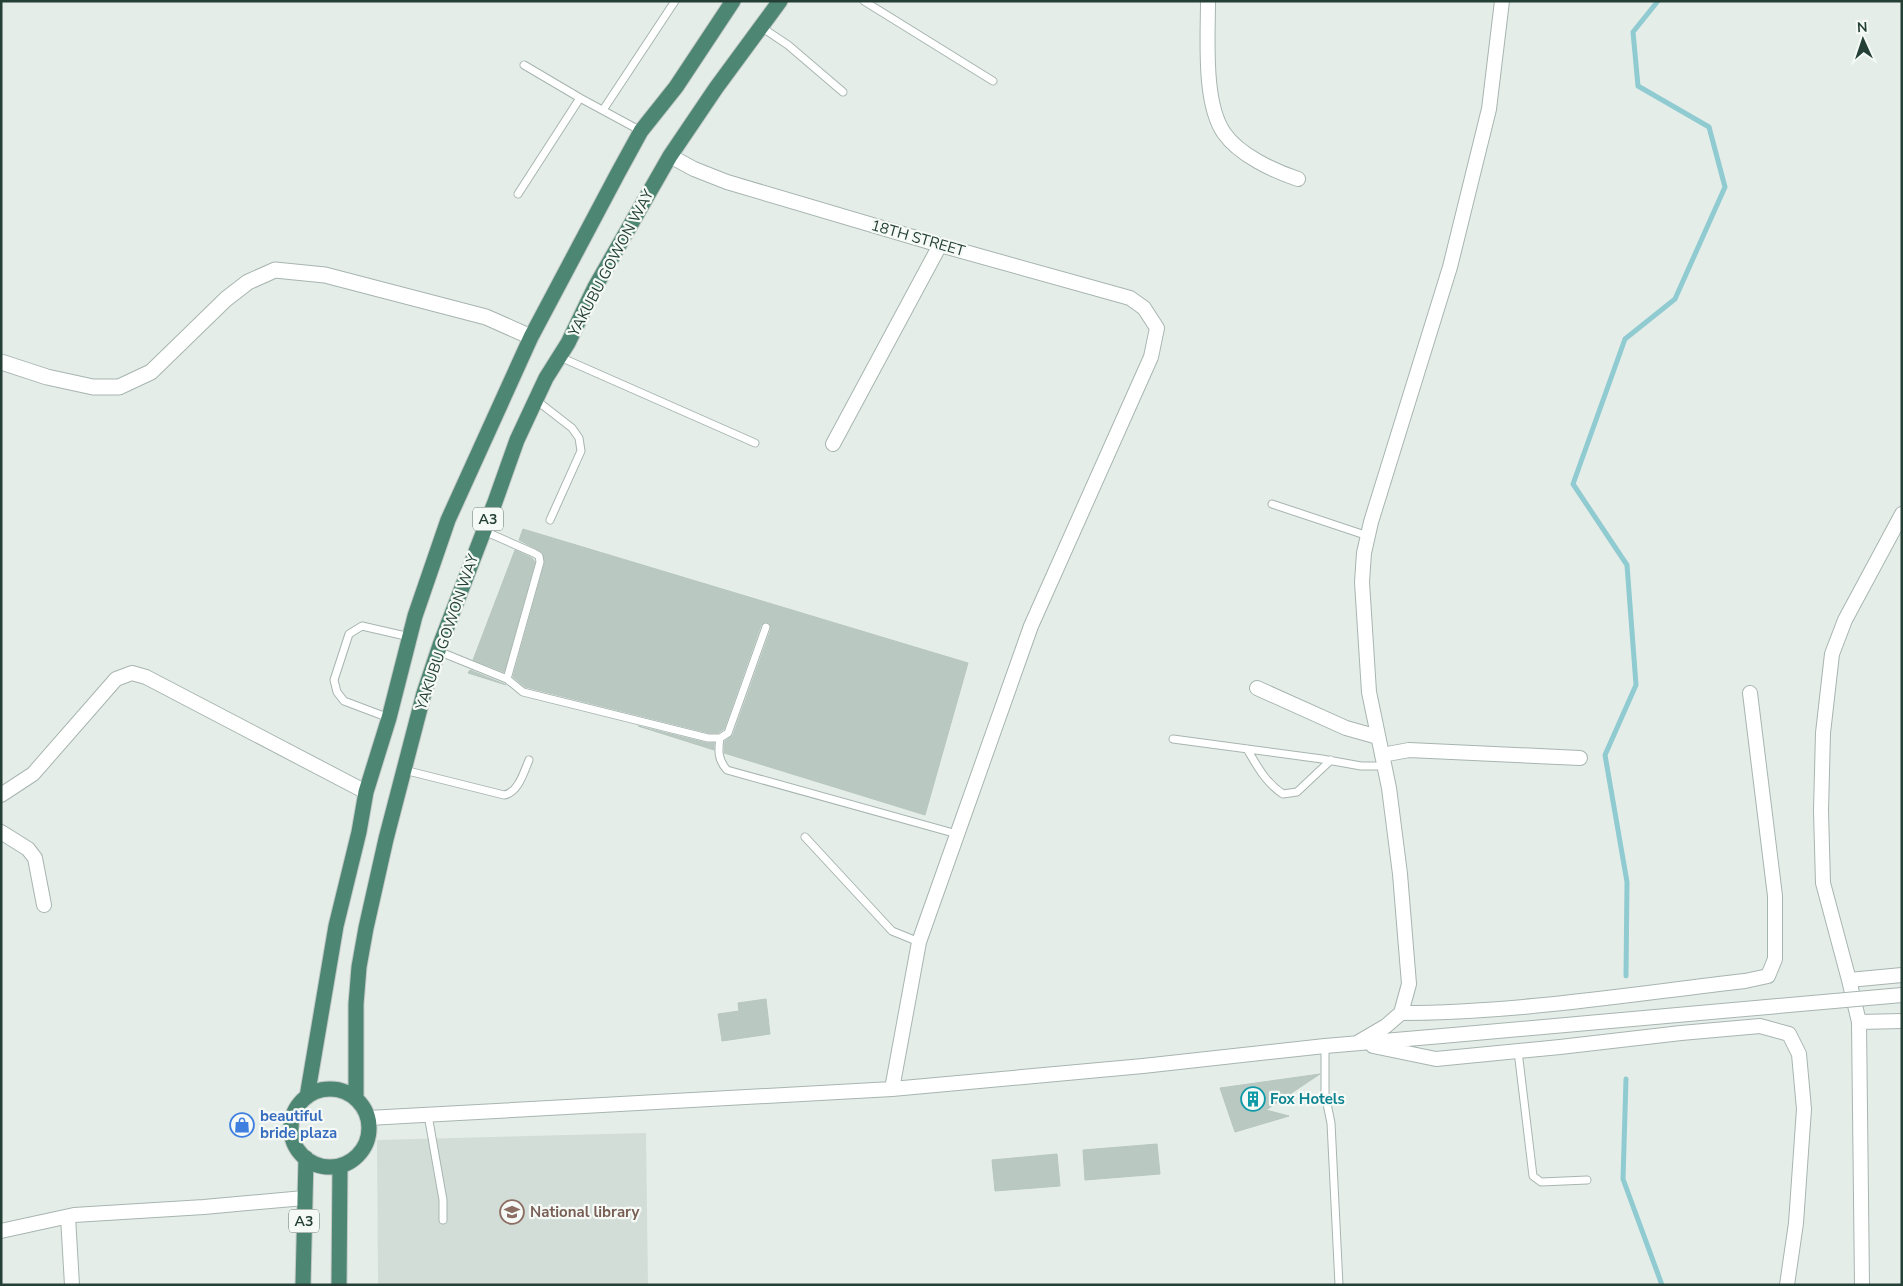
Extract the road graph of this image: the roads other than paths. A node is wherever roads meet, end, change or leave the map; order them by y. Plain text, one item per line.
1 (675, 1) edge
2 (733, 1) edge
3 (780, 1) edge
4 (864, 1) edge
5 (1208, 1) edge
6 (1502, 1) edge
7 (761, 27) junction
8 (524, 66) dead end
9 (993, 81) dead end
10 (843, 92) dead end
11 (580, 98) junction
12 (603, 110) junction
13 (642, 131) junction
14 (670, 156) junction
15 (1298, 179) dead end
16 (518, 194) dead end
17 (940, 245) junction
18 (531, 337) junction
19 (560, 356) junction
20 (1, 362) edge
21 (536, 400) junction
22 (755, 444) dead end
23 (833, 444) dead end
24 (1272, 504) dead end
25 (1902, 514) edge
26 (550, 520) dead end
27 (484, 531) junction
28 (1368, 536) junction
29 (766, 627) dead end
30 (410, 637) junction
31 (438, 650) junction
32 (506, 679) junction
33 (1257, 688) dead end
34 (1750, 693) dead end
35 (389, 718) junction
36 (1378, 737) junction
37 (720, 738) junction
38 (1173, 740) dead end
39 (1247, 749) junction
40 (1580, 758) dead end
41 (529, 760) dead end
42 (1331, 760) junction
43 (1383, 760) junction
44 (404, 770) junction
45 (366, 792) junction
46 (1, 795) edge
47 (1, 832) edge
48 (957, 834) junction
49 (805, 837) dead end
50 (44, 905) dead end
51 (919, 942) junction
52 (1902, 974) edge
53 (1849, 980) junction
54 (1902, 995) edge
55 (1401, 1013) junction
56 (1902, 1021) edge
57 (1858, 1022) junction
58 (1358, 1043) junction
59 (1325, 1046) junction
60 (1518, 1051) junction
61 (892, 1089) junction
62 (307, 1097) junction
63 (356, 1098) junction
64 (428, 1115) junction
65 (368, 1118) junction
66 (306, 1158) junction
67 (340, 1166) junction
68 (1587, 1180) dead end
69 (304, 1198) junction
70 (68, 1217) junction
71 (443, 1220) dead end
72 (1, 1231) edge
73 (72, 1285) edge
74 (304, 1285) edge
75 (339, 1285) edge
76 (1339, 1285) edge
77 (1787, 1285) edge
78 (1862, 1285) edge

1 - 12 lane
2 - 13 highway, YAKUBU GOWON WAY / A3
3 - 7 highway, YAKUBU GOWON WAY / A3
4 - 9 lane
5 - 15 street
6 - 28 street
7 - 10 lane
7 - 14 highway, YAKUBU GOWON WAY / A3
8 - 11 lane
11 - 12 lane
11 - 16 lane
12 - 13 lane
13 - 18 highway, YAKUBU GOWON WAY / A3
14 - 17 street, 18TH STREET
14 - 19 highway, YAKUBU GOWON WAY / A3
17 - 23 street
17 - 48 street, 18TH STREET
18 - 20 street
18 - 30 highway, YAKUBU GOWON WAY / A3
19 - 21 highway, YAKUBU GOWON WAY / A3
19 - 22 lane
21 - 26 lane
21 - 27 highway, YAKUBU GOWON WAY / A3
24 - 28 lane
25 - 53 street
27 - 31 highway, YAKUBU GOWON WAY / A3
27 - 32 lane
28 - 36 street
29 - 37 lane
30 - 35 highway, YAKUBU GOWON WAY / A3
30 - 35 lane
31 - 32 lane
31 - 44 highway, YAKUBU GOWON WAY / A3
32 - 37 lane
33 - 36 street
34 - 55 street
35 - 45 highway, YAKUBU GOWON WAY / A3
36 - 43 street
37 - 48 lane
38 - 39 lane
39 - 42 lane
39 - 42 lane
40 - 43 street
41 - 44 lane
42 - 43 lane
43 - 55 street
44 - 63 highway, YAKUBU GOWON WAY / A3
45 - 46 street
45 - 62 highway, YAKUBU GOWON WAY / A3
47 - 50 street
48 - 51 street
49 - 51 lane
51 - 61 street
52 - 53 street
53 - 57 street
54 - 58 street, bridge
55 - 58 street
56 - 57 street
57 - 78 street
58 - 59 street
58 - 60 street
59 - 61 street
59 - 76 lane
60 - 68 lane
60 - 77 street
61 - 64 street
62 - 63 highway
62 - 66 highway
63 - 65 highway
64 - 65 street
64 - 71 lane
65 - 67 highway
66 - 67 highway
66 - 69 highway, A3
67 - 75 highway, A3
69 - 70 street
69 - 74 highway, A3
70 - 72 street
70 - 73 street

